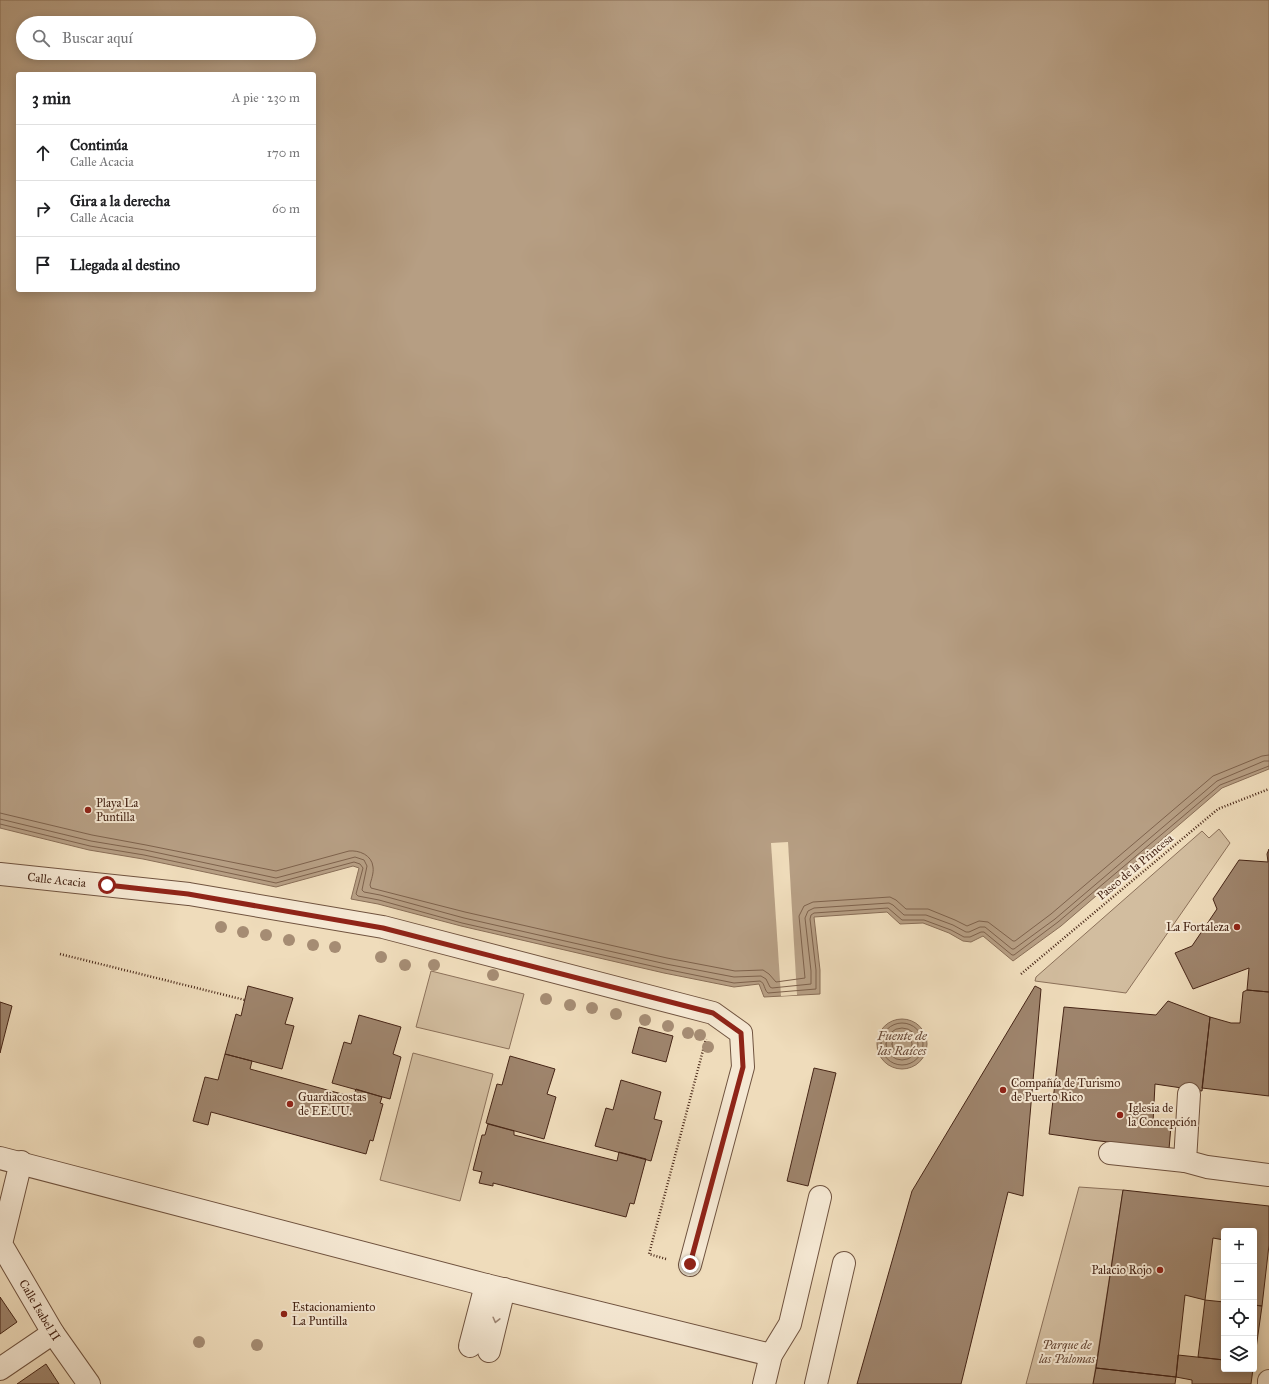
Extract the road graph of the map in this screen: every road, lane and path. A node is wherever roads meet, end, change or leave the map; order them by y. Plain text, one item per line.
1 (1269, 789) edge
2 (0, 874) edge
3 (60, 954) dead end
4 (1021, 974) dead end
5 (245, 1000) dead end
6 (713, 1013) junction
7 (1189, 1094) dead end
8 (1110, 1153) dead end
9 (0, 1158) edge
10 (1184, 1160) junction
11 (21, 1162) junction
12 (1269, 1174) edge
13 (820, 1197) dead end
14 (844, 1263) dead end
15 (690, 1264) joint
16 (495, 1287) junction
17 (53, 1332) junction
18 (479, 1349) dead end
19 (771, 1355) junction
20 (0, 1369) edge
21 (1269, 1380) edge
22 (88, 1384) edge
23 (764, 1384) edge
24 (816, 1384) edge
25 (1268, 1384) edge

1 - 4 path, Paseo de la Princesa
2 - 6 street, Calle Acacia
3 - 5 path
6 - 15 street, Calle Acacia
6 - 15 path
7 - 10 street
8 - 10 street
9 - 11 street
10 - 12 street
11 - 16 street
11 - 17 street, Calle Isabel II
13 - 19 street
14 - 24 street
16 -> 18 street
16 - 19 street
17 - 20 street
17 - 22 street, Calle Isabel II
19 - 23 street
21 - 25 street

